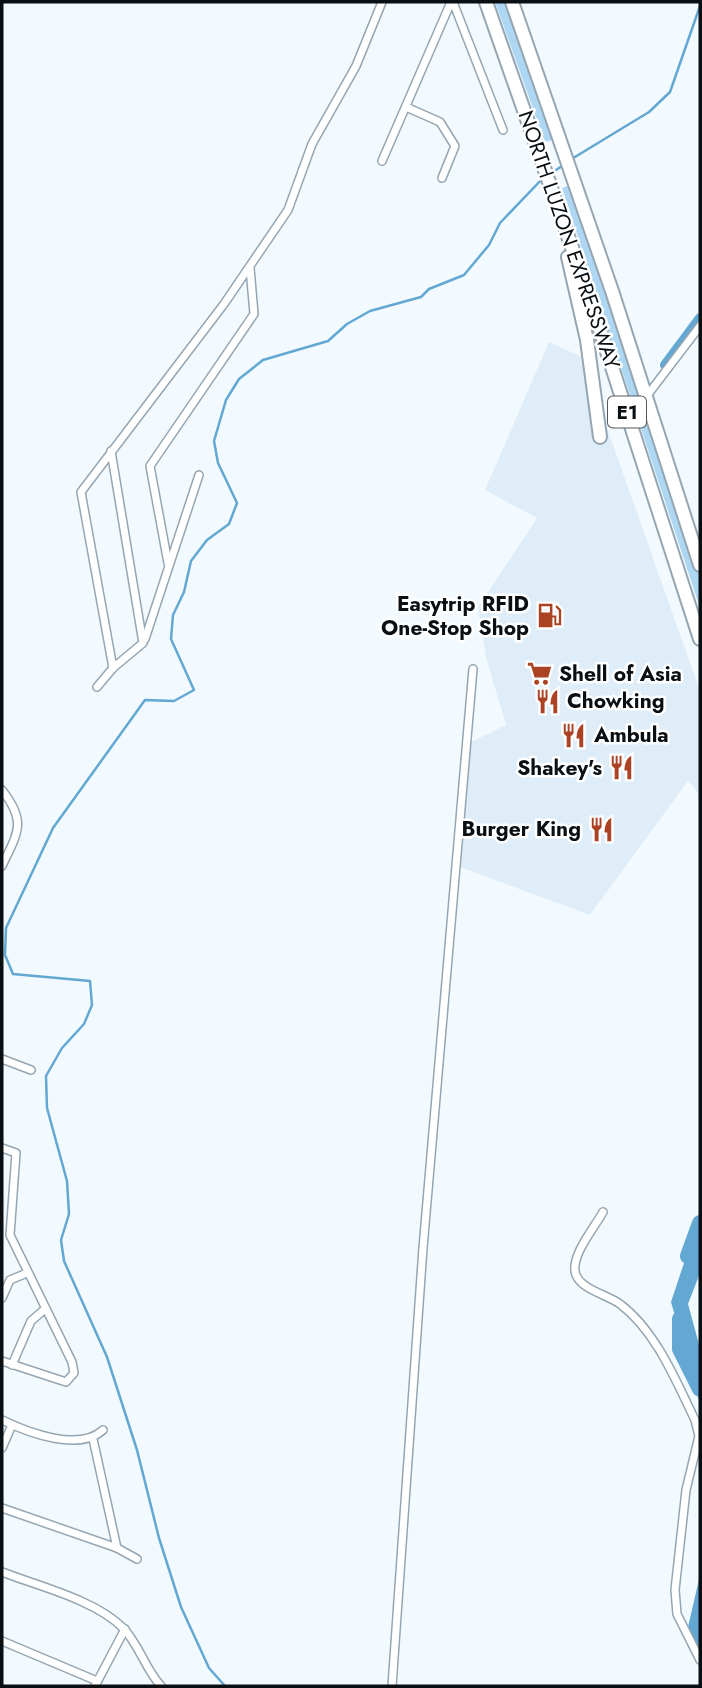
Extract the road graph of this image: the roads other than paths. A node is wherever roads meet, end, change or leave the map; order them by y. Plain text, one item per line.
1 (382, 2) edge
2 (452, 2) edge
3 (486, 2) edge
4 (512, 2) edge
5 (406, 107) junction
6 (503, 130) dead end
7 (382, 161) dead end
8 (442, 178) dead end
9 (553, 191) junction
10 (250, 268) junction
11 (700, 326) edge
12 (646, 397) junction
13 (600, 438) dead end
14 (111, 451) junction
15 (199, 475) dead end
16 (168, 563) junction
17 (700, 565) edge
18 (700, 639) edge
19 (143, 643) junction
20 (113, 668) junction
21 (473, 669) dead end
22 (97, 688) dead end
23 (2, 790) edge
24 (2, 866) edge
25 (2, 1059) edge
26 (31, 1070) dead end
27 (2, 1147) edge
28 (603, 1212) dead end
29 (10, 1236) junction
30 (2, 1239) edge
31 (27, 1273) junction
32 (2, 1298) edge
33 (45, 1309) junction
34 (2, 1361) edge
35 (12, 1365) junction
36 (2, 1420) edge
37 (12, 1425) junction
38 (103, 1430) dead end
39 (93, 1439) junction
40 (2, 1448) edge
41 (2, 1508) edge
42 (117, 1548) junction
43 (137, 1559) dead end
44 (2, 1572) edge
45 (125, 1629) junction
46 (2, 1642) edge
47 (700, 1660) edge
48 (96, 1684) edge
49 (161, 1686) edge
50 (392, 1686) edge

1 - 10 street
2 - 5 street
2 - 6 street
3 - 9 highway, NORTH LUZON EXPRESSWAY / E1
4 - 12 highway, NORTH LUZON EXPRESSWAY / E1
5 - 7 street
5 - 8 street
9 - 13 highway
9 - 18 highway, NORTH LUZON EXPRESSWAY / E1
10 - 14 street
10 - 16 street
11 - 12 street
12 - 17 highway, NORTH LUZON EXPRESSWAY / E1
14 - 19 street
14 - 20 street
15 - 16 street
16 - 19 street
19 - 20 street
20 - 22 street
21 - 50 street
23 - 24 street
25 - 26 street
27 - 29 street
28 - 47 street
29 - 30 street
29 - 31 street
31 - 32 street
31 - 33 street
33 - 35 street
33 - 35 street
34 - 35 street
36 - 37 street
37 - 39 street
37 - 40 street
38 - 39 street
39 - 42 street
41 - 42 street
42 - 43 street
44 - 45 street
45 - 48 street
45 - 49 street
46 - 48 street

